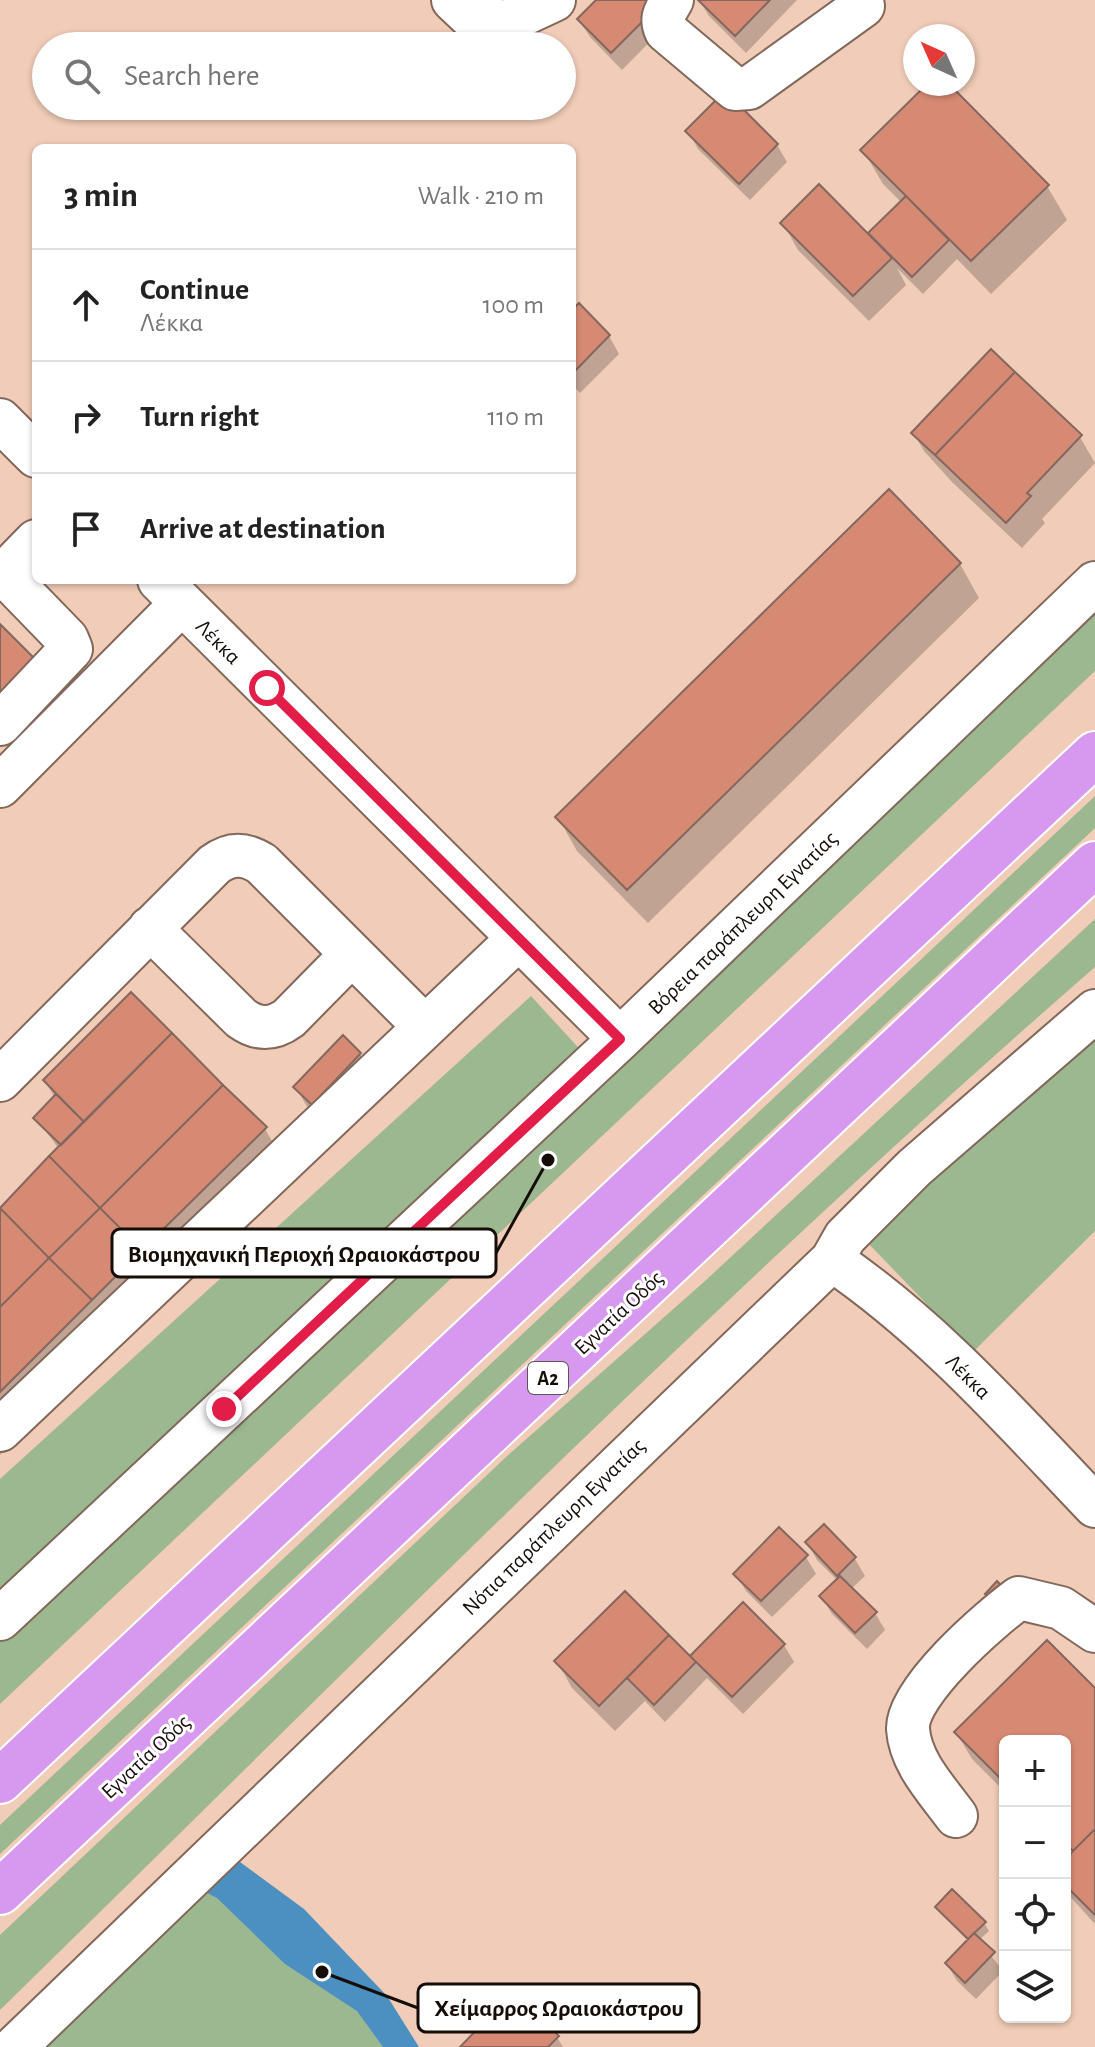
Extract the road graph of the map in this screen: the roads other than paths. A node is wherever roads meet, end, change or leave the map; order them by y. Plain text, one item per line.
1 (453, 0) edge
2 (554, 0) edge
3 (672, 0) edge
4 (863, 6) dead end
5 (0, 420) edge
6 (32, 452) edge
7 (32, 545) edge
8 (2, 572) edge
9 (1095, 583) edge
10 (170, 592) edge
11 (0, 724) edge
12 (1095, 754) edge
13 (0, 786) edge
14 (1095, 864) edge
15 (150, 928) junction
16 (519, 938) junction
17 (352, 954) junction
18 (1095, 1011) edge
19 (425, 1027) junction
20 (620, 1039) junction
21 (0, 1080) edge
22 (832, 1260) junction
23 (0, 1430) edge
24 (1095, 1506) edge
25 (0, 1619) edge
26 (1095, 1631) edge
27 (0, 1781) edge
28 (956, 1816) dead end
29 (0, 1892) edge
30 (15, 2047) edge

1 - 2 street
3 - 4 street
5 - 6 street
7 - 8 street
8 - 11 street
9 - 20 street, Βόρεια παράπλευρη Εγνατίας
10 - 13 street
10 - 16 street, Λέκκα
12 - 27 highway
14 - 29 highway, Εγνατία Οδός / Α2
15 - 17 street
15 - 17 street
15 - 21 street
16 - 19 street
16 - 20 street, Λέκκα
17 - 19 street
18 - 22 street, Νότια παράπλευρη Εγνατίας
19 - 23 street
20 - 25 street, Βόρεια παράπλευρη Εγνατίας
22 - 24 street, Λέκκα
22 - 30 street, Νότια παράπλευρη Εγνατίας
26 - 28 street

